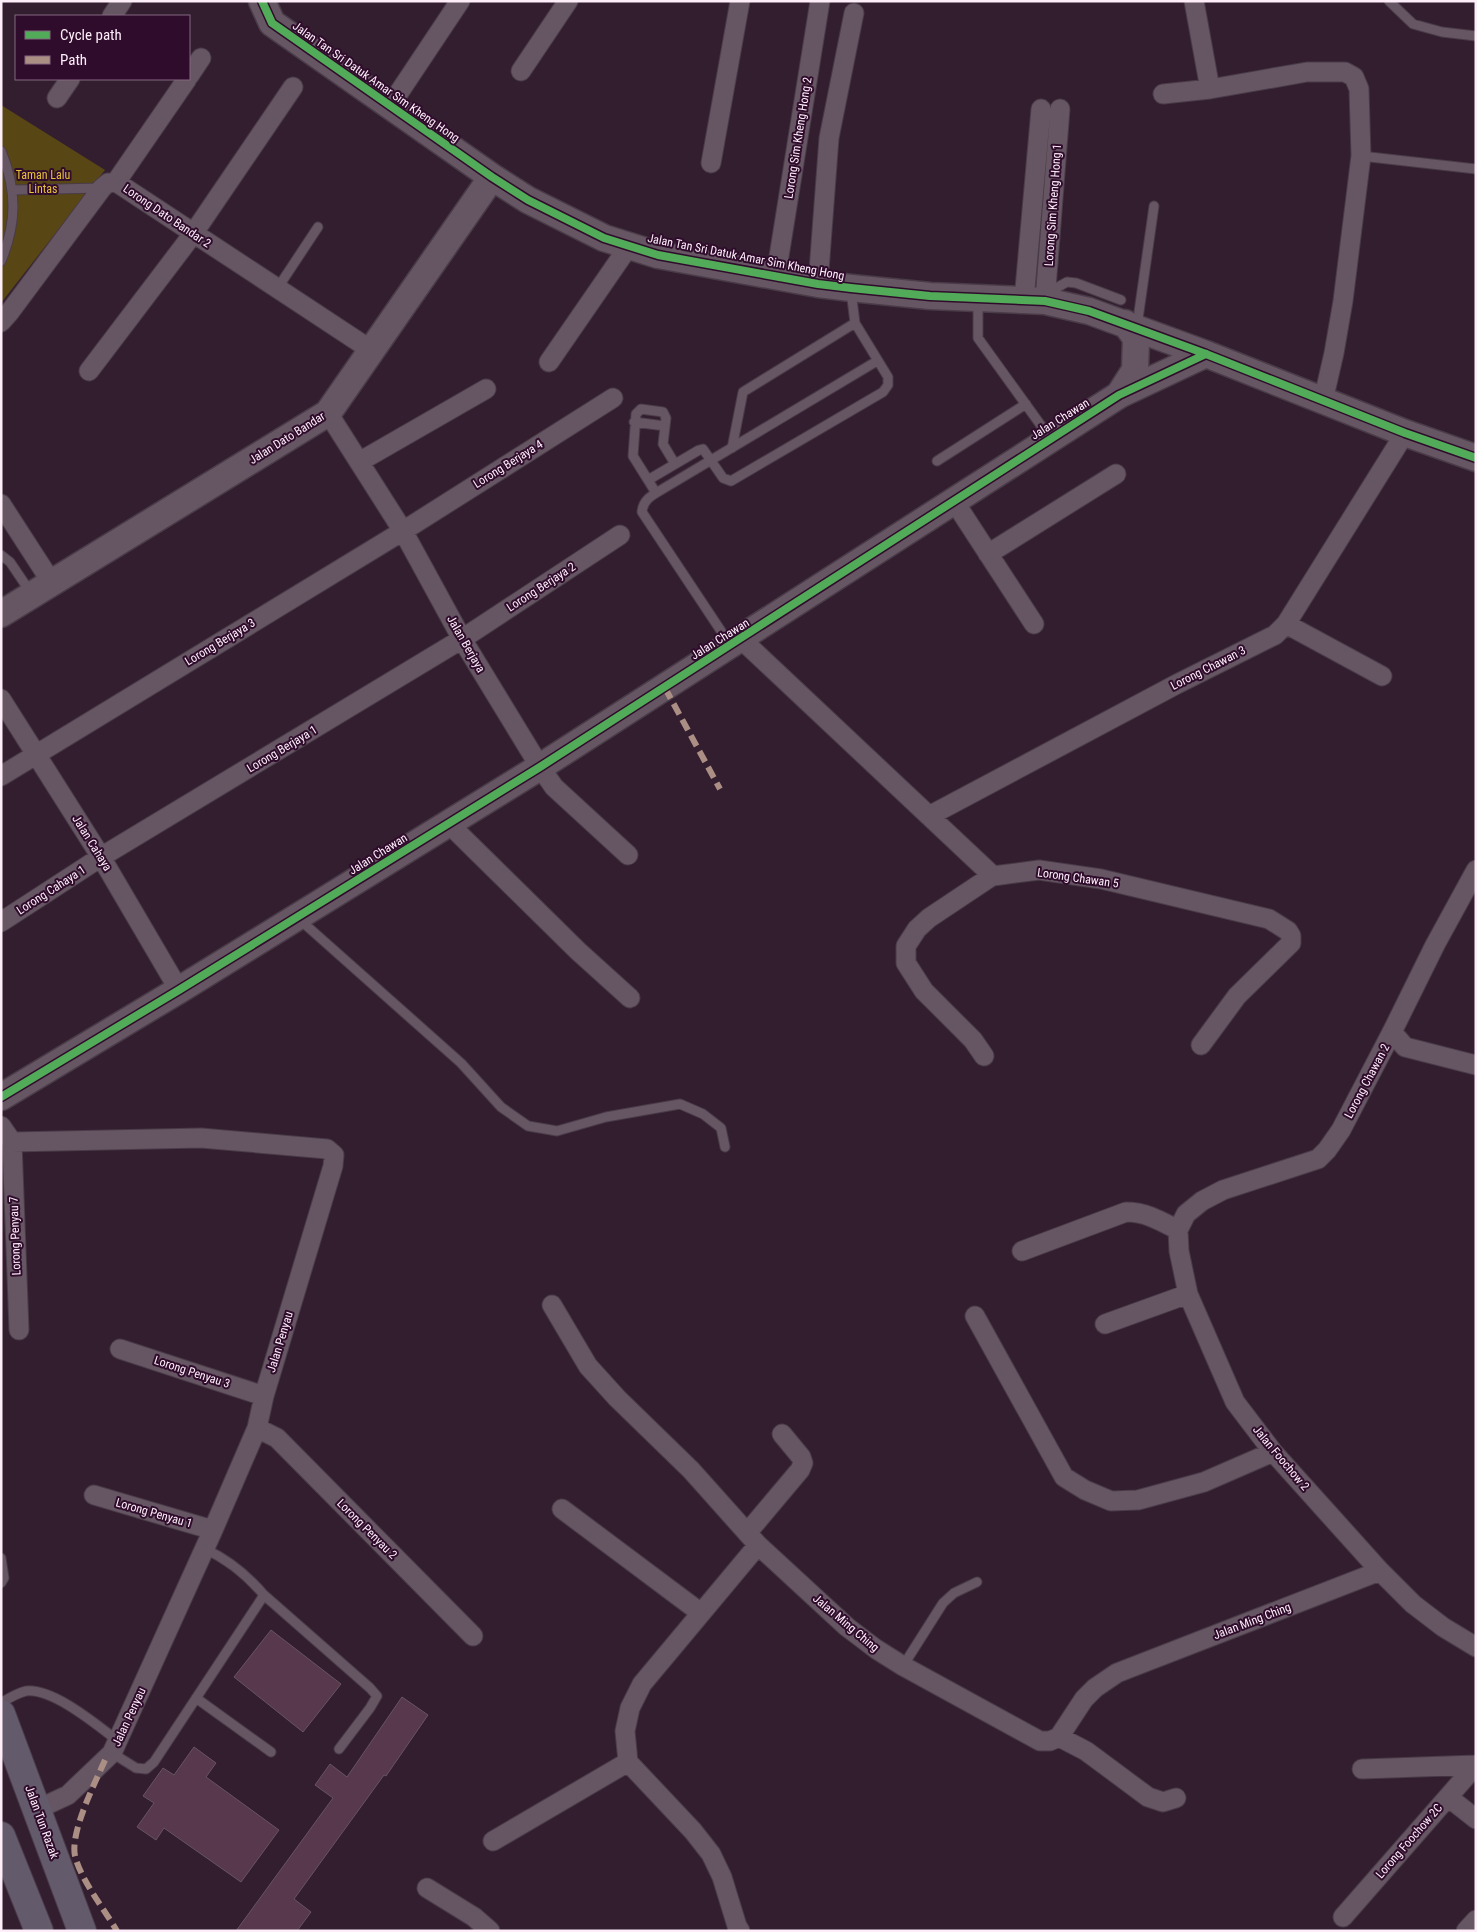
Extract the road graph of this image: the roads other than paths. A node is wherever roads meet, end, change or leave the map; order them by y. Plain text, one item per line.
1 (122, 1) edge
2 (262, 1) edge
3 (460, 1) edge
4 (568, 1) edge
5 (740, 1) edge
6 (820, 1) edge
7 (1194, 1) edge
8 (1389, 1) edge
9 (854, 13) dead end
10 (113, 15) edge
11 (1476, 36) edge
12 (201, 58) dead end
13 (521, 71) dead end
14 (190, 74) edge
15 (69, 80) edge
16 (186, 80) edge
17 (293, 87) dead end
18 (1210, 89) junction
19 (1163, 94) dead end
20 (56, 98) dead end
21 (390, 106) junction
22 (1050, 109) dead end
23 (1, 151) edge
24 (1361, 156) junction
25 (712, 163) dead end
26 (1476, 169) edge
27 (492, 177) junction
28 (109, 185) junction
29 (12, 190) junction
30 (1154, 206) dead end
31 (318, 227) dead end
32 (193, 234) junction
33 (629, 246) junction
34 (1, 261) edge
35 (776, 275) junction
36 (818, 284) junction
37 (851, 288) junction
38 (277, 289) junction
39 (978, 298) junction
40 (1038, 298) junction
41 (1128, 317) junction
42 (1, 322) edge
43 (855, 323) junction
44 (371, 350) junction
45 (1206, 354) junction
46 (877, 361) junction
47 (549, 362) dead end
48 (89, 371) dead end
49 (486, 389) dead end
50 (1119, 394) junction
51 (613, 398) dead end
52 (1322, 402) junction
53 (1026, 404) junction
54 (328, 413) junction
55 (634, 422) junction
56 (665, 426) junction
57 (1405, 433) junction
58 (1050, 438) junction
59 (732, 448) junction
60 (1476, 458) edge
61 (937, 460) dead end
62 (712, 461) junction
63 (359, 462) junction
64 (675, 464) junction
65 (1116, 474) dead end
66 (648, 480) junction
67 (656, 493) junction
68 (954, 501) junction
69 (1, 504) edge
70 (403, 530) junction
71 (620, 535) dead end
72 (988, 554) junction
73 (1, 556) edge
74 (42, 589) junction
75 (1, 614) edge
76 (1034, 624) dead end
77 (1286, 624) junction
78 (462, 639) junction
79 (735, 642) junction
80 (1382, 676) dead end
81 (1, 699) edge
82 (36, 754) junction
83 (540, 767) junction
84 (1, 776) edge
85 (929, 816) junction
86 (449, 824) junction
87 (628, 855) dead end
88 (101, 857) junction
89 (1476, 870) edge
90 (993, 876) junction
91 (1470, 896) edge
92 (297, 917) junction
93 (1, 922) edge
94 (179, 990) junction
95 (630, 998) dead end
96 (1392, 1032) junction
97 (1201, 1045) dead end
98 (984, 1056) dead end
99 (1476, 1065) edge
100 (1, 1097) edge
101 (1, 1126) edge
102 (12, 1142) junction
103 (725, 1147) dead end
104 (1182, 1222) junction
105 (1022, 1251) dead end
106 (1188, 1294) junction
107 (552, 1305) dead end
108 (975, 1316) dead end
109 (1105, 1324) dead end
110 (19, 1330) dead end
111 (120, 1349) dead end
112 (264, 1396) junction
113 (257, 1428) junction
114 (782, 1434) dead end
115 (1273, 1452) junction
116 (94, 1495) dead end
117 (562, 1509) dead end
118 (213, 1530) junction
119 (753, 1539) junction
120 (205, 1549) junction
121 (1, 1558) edge
122 (1380, 1571) junction
123 (977, 1582) dead end
124 (1, 1583) edge
125 (264, 1595) junction
126 (701, 1612) junction
127 (473, 1636) dead end
128 (1473, 1640) edge
129 (903, 1666) junction
130 (196, 1698) junction
131 (1, 1703) edge
132 (1, 1714) edge
133 (1059, 1737) junction
134 (115, 1747) junction
135 (339, 1749) dead end
136 (270, 1752) dead end
137 (628, 1762) junction
138 (1476, 1765) edge
139 (1362, 1769) dead end
140 (1448, 1797) junction
141 (1176, 1798) dead end
142 (38, 1809) junction
143 (1476, 1819) edge
144 (1, 1836) edge
145 (492, 1841) dead end
146 (427, 1888) dead end
147 (1343, 1917) dead end
148 (1476, 1920) edge
149 (40, 1931) edge
150 (82, 1931) edge
151 (490, 1931) edge
152 (740, 1931) edge
153 (1466, 1931) edge

1 - 10 street
2 - 21 street, Jalan Tan Sri Datuk Amar Sim Kheng Hong
3 - 21 street
4 - 13 street
5 - 25 street
6 - 35 street, Lorong Sim Kheng Hong 2
7 - 18 street
8 - 11 lane
9 - 36 street
12 - 14 street
15 - 20 street
16 - 28 street
17 - 32 street
18 - 19 street
18 - 24 street
21 - 27 street, Jalan Tan Sri Datuk Amar Sim Kheng Hong
22 - 40 street, Lorong Sim Kheng Hong 1
23 - 29 lane
24 - 26 lane
24 - 52 street
27 - 33 street, Jalan Tan Sri Datuk Amar Sim Kheng Hong
27 - 44 street, Jalan Dato Bandar
28 - 29 lane
28 - 32 street, Lorong Dato Bandar 2
28 - 42 street
29 - 34 lane
30 - 41 lane
31 - 38 lane
32 - 38 street, Lorong Dato Bandar 2
32 - 48 street
33 - 35 street, Jalan Tan Sri Datuk Amar Sim Kheng Hong
33 - 47 street
35 - 36 street, Jalan Tan Sri Datuk Amar Sim Kheng Hong
36 - 37 street, Jalan Tan Sri Datuk Amar Sim Kheng Hong
37 - 39 street, Jalan Tan Sri Datuk Amar Sim Kheng Hong
37 - 43 lane
38 - 44 street, Lorong Dato Bandar 2
39 - 40 street, Jalan Tan Sri Datuk Amar Sim Kheng Hong
39 - 53 lane
40 - 41 street, Jalan Tan Sri Datuk Amar Sim Kheng Hong
41 - 45 street, Jalan Tan Sri Datuk Amar Sim Kheng Hong
41 - 50 street
43 - 46 lane
43 - 59 lane
44 - 54 street, Jalan Dato Bandar
45 - 50 street, Jalan Chawan
45 - 52 street
46 - 59 lane
46 - 62 lane
49 - 63 street
50 - 58 street, Jalan Chawan
51 - 70 street, Lorong Berjaya 4
52 - 57 street
53 - 58 lane
53 - 61 lane
54 - 63 street, Jalan Berjaya
54 - 74 street, Jalan Dato Bandar
55 - 56 lane
55 - 56 lane
55 - 66 lane
56 - 64 lane
57 - 60 street
57 - 77 street, Lorong Chawan 3
58 - 68 street, Jalan Chawan
59 - 62 lane
62 - 64 lane
62 - 67 lane
63 - 70 street, Jalan Berjaya
64 - 66 lane
65 - 72 street
66 - 67 lane
67 - 79 lane
68 - 72 street
68 - 79 street, Jalan Chawan
69 - 74 street
70 - 78 street, Jalan Berjaya
70 - 82 street, Lorong Berjaya 3
71 - 78 street, Lorong Berjaya 2
72 - 76 street
73 - 74 lane
74 - 75 street, Jalan Dato Bandar
77 - 80 street
77 - 85 street, Lorong Chawan 3
78 - 83 street, Jalan Berjaya
78 - 88 street, Lorong Berjaya 1
79 - 83 street, Jalan Chawan
79 - 85 street
81 - 82 street, Jalan Cahaya
82 - 84 street, Lorong Berjaya 3
82 - 88 street, Jalan Cahaya
83 - 86 street, Jalan Chawan
83 - 87 street, Jalan Berjaya
85 - 90 street
86 - 92 street, Jalan Chawan
86 - 95 street
88 - 93 street, Lorong Cahaya 1
88 - 94 street, Jalan Cahaya
89 - 91 street, Lorong Chawan 2
90 - 97 street, Lorong Chawan 5
90 - 98 street, Lorong Chawan 5
91 - 96 street, Lorong Chawan 2
92 - 94 street, Jalan Chawan
92 - 103 lane
94 - 100 street, Jalan Chawan
96 - 99 street
96 - 104 street, Lorong Chawan 2
101 - 102 street
102 - 110 street, Lorong Penyau 7
102 - 112 street, Jalan Penyau
104 - 105 street
104 - 106 street, Jalan Foochow 2
106 - 109 street
106 - 115 street, Jalan Foochow 2
107 - 119 street, Jalan Ming Ching
108 - 115 street
111 - 112 street, Lorong Penyau 3
112 - 113 street, Jalan Penyau
113 - 118 street, Jalan Penyau
113 - 127 street, Lorong Penyau 2
114 - 119 street
115 - 122 street, Jalan Foochow 2
116 - 118 street, Lorong Penyau 1
117 - 126 street
118 - 120 street, Jalan Penyau
119 - 126 street
119 - 129 street, Jalan Ming Ching
120 - 125 lane
120 - 134 street, Jalan Penyau
121 - 124 lane
122 - 128 street, Jalan Foochow 2
122 - 133 street, Jalan Ming Ching
123 - 129 lane
125 - 130 lane
125 - 135 lane
126 - 137 street
129 - 133 street, Jalan Ming Ching
130 - 134 lane
130 - 136 lane
131 - 134 lane
132 - 142 highway, Jalan Tun Razak
133 - 141 street
134 - 142 street, Jalan Penyau
137 - 145 street
137 - 152 street
138 - 139 street
138 - 140 street, Lorong Foochow 2C
140 - 143 street
140 - 147 street, Lorong Foochow 2C
142 - 150 highway, Jalan Tun Razak
144 - 149 highway
146 - 151 street
148 - 153 street

